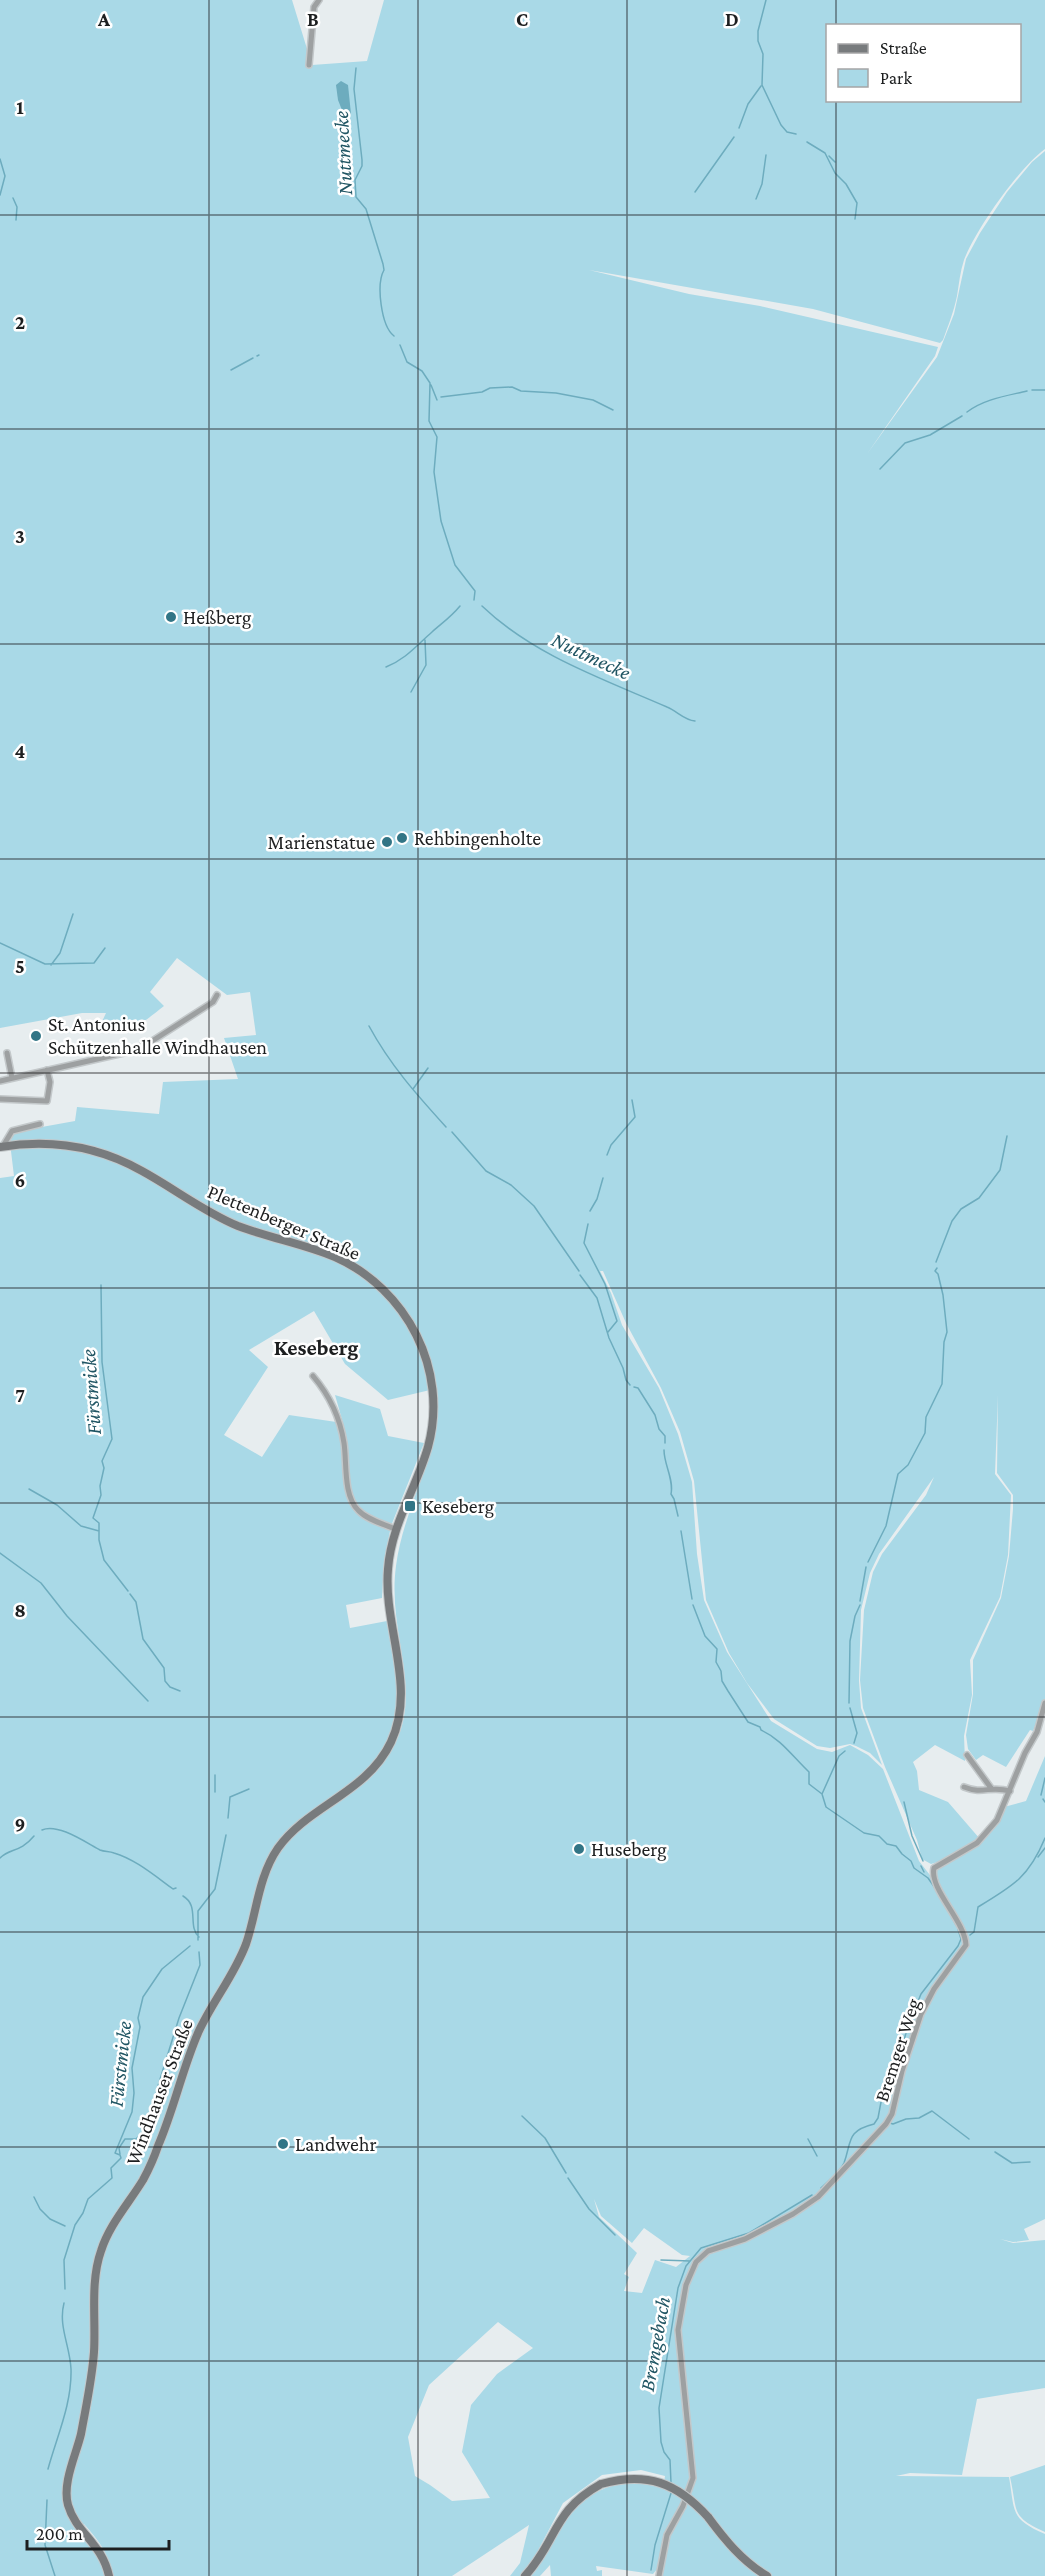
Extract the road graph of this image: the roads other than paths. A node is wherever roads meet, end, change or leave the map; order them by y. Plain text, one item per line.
1 (319, 0) edge
2 (309, 65) dead end
3 (217, 995) dead end
4 (7, 1053) dead end
5 (47, 1070) junction
6 (12, 1078) junction
7 (0, 1081) edge
8 (0, 1099) edge
9 (40, 1125) dead end
10 (1, 1147) edge
11 (313, 1376) dead end
12 (395, 1529) junction
13 (1045, 1703) edge
14 (1037, 1732) junction
15 (1045, 1733) edge
16 (967, 1755) dead end
17 (964, 1787) dead end
18 (991, 1788) junction
19 (1010, 1791) junction
20 (272, 1859) joint
21 (109, 2576) edge
22 (525, 2576) edge
23 (659, 2576) edge
24 (767, 2576) edge

1 - 2 street
3 - 5 street
4 - 6 street
5 - 6 street
5 - 8 street
6 - 7 street
9 - 10 street, Plettenberger Straße
10 - 12 main road, Plettenberger Straße
11 - 12 street
12 - 20 main road, Plettenberger Straße
13 - 14 street
14 - 15 street
14 - 19 street
16 - 18 street
17 - 18 street
18 - 19 street
19 - 23 street, Bremger Weg
20 - 21 main road, Windhauser Straße
22 - 24 main road, bridge

